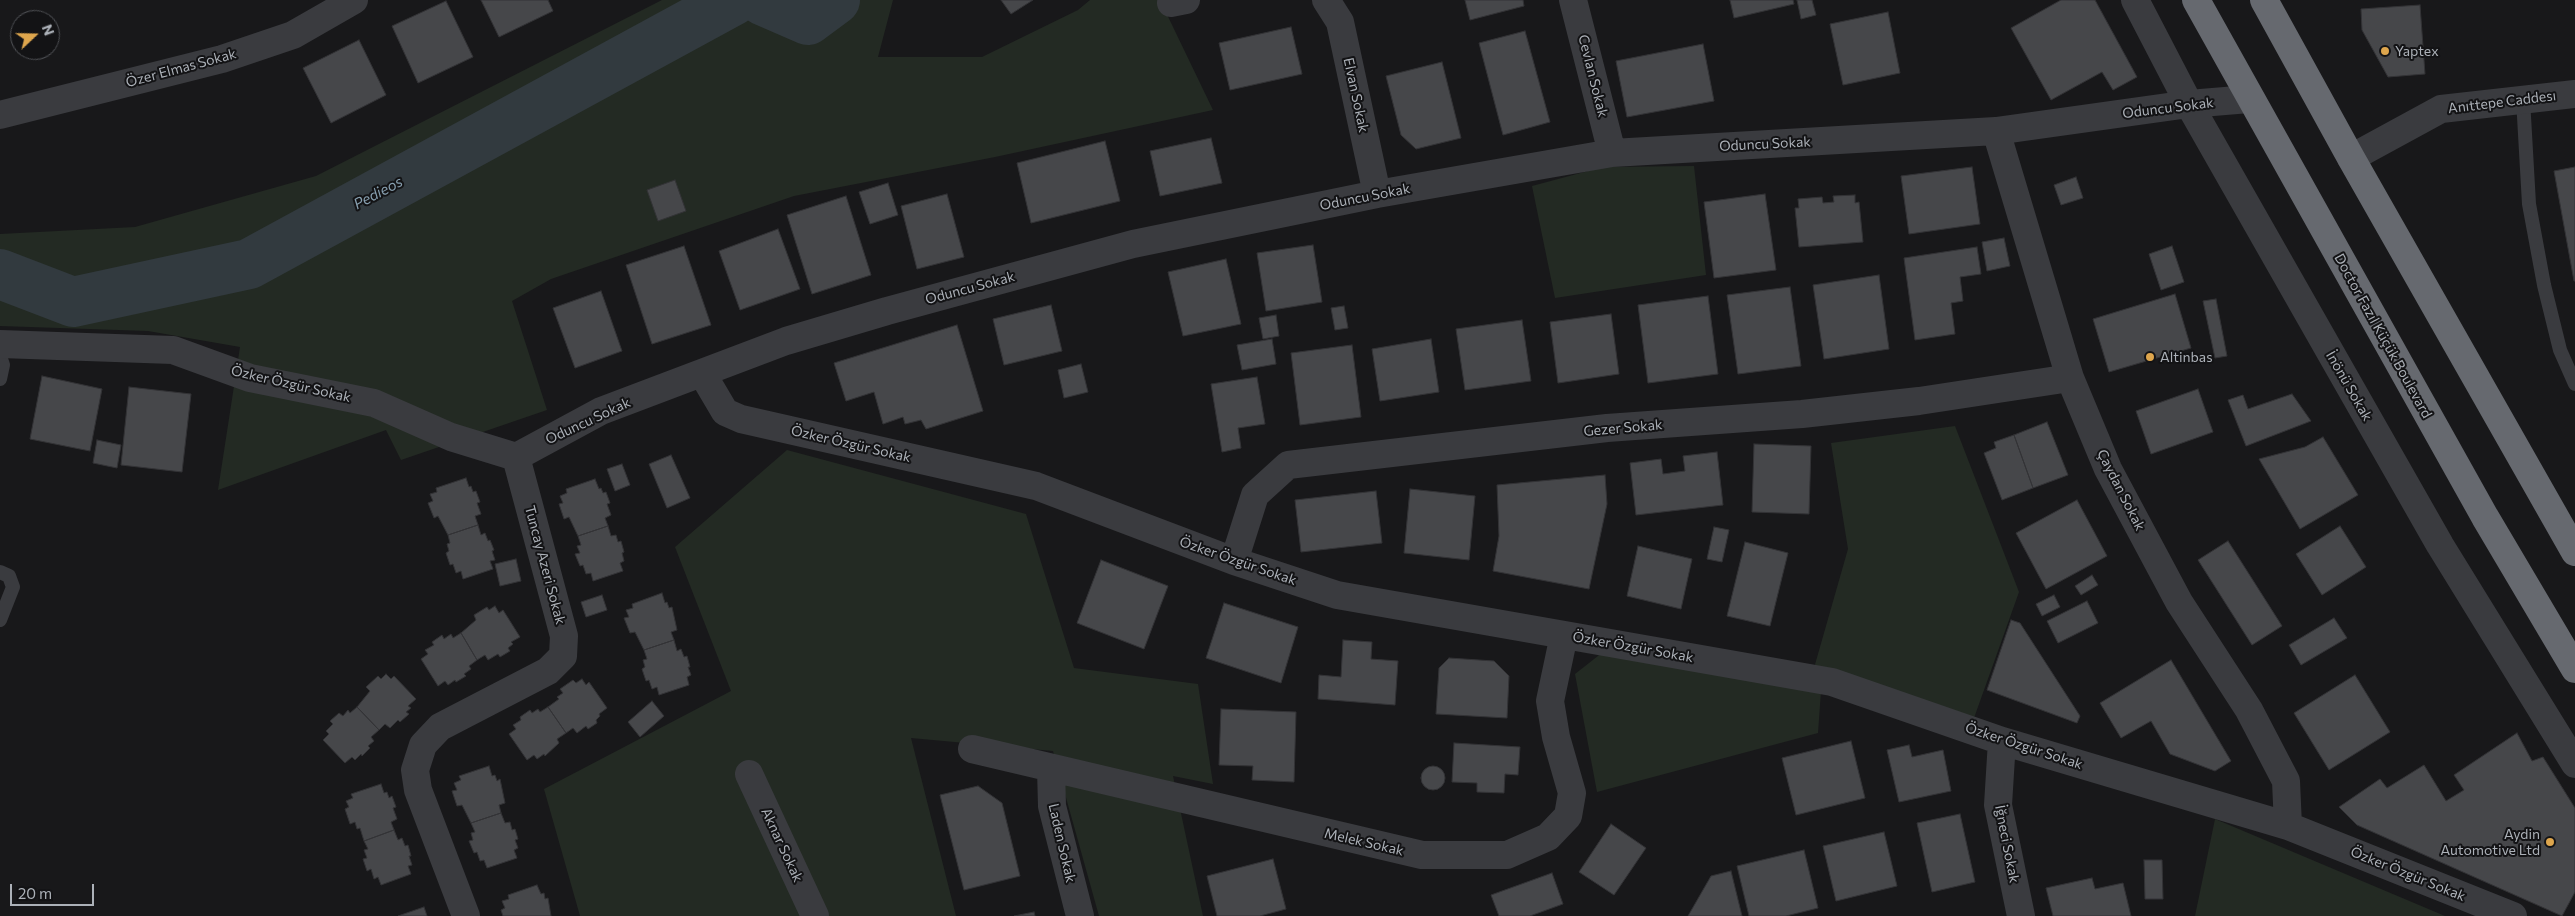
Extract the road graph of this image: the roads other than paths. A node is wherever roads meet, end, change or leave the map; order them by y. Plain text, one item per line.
1 (354, 0) edge
2 (1326, 0) edge
3 (1573, 0) edge
4 (2135, 0) edge
5 (2196, 0) edge
6 (2264, 0) edge
7 (2575, 94) edge
8 (2249, 99) junction
9 (2523, 99) junction
10 (2189, 104) junction
11 (0, 115) edge
12 (1996, 131) junction
13 (1612, 153) junction
14 (2351, 158) junction
15 (1377, 194) junction
16 (0, 344) edge
17 (0, 356) edge
18 (702, 373) junction
19 (2070, 378) junction
20 (0, 379) edge
21 (2575, 384) edge
22 (516, 457) junction
23 (2575, 552) edge
24 (1234, 561) junction
25 (0, 572) edge
26 (0, 620) edge
27 (1564, 635) junction
28 (2575, 669) edge
29 (2002, 741) junction
30 (972, 749) dead end
31 (2575, 764) edge
32 (1052, 769) junction
33 (749, 774) dead end
34 (2288, 826) junction
35 (466, 916) edge
36 (815, 916) edge
37 (1080, 916) edge
38 (2021, 916) edge
39 (2513, 916) edge

1 - 11 street, Özer Elmas Sokak
2 - 15 street, Elvan Sokak
3 - 13 street, Cevlan Sokak
4 - 10 street, İnönü Sokak
5 - 8 highway, Doctor Fazıl Küçük Boulevard
6 - 14 highway
7 - 9 street, Anıttepe Caddesı
8 - 10 street, Oduncu Sokak
8 - 28 highway, Doctor Fazıl Küçük Boulevard
9 - 14 street, Anıttepe Caddesı
9 - 21 lane
10 - 12 street, Oduncu Sokak
10 - 31 street, İnönü Sokak
12 - 13 street, Oduncu Sokak
12 - 19 street, Çaydan Sokak
13 - 15 street, Oduncu Sokak
14 - 23 highway
15 - 18 street, Oduncu Sokak
16 - 22 street, Özker Özgür Sokak
17 - 20 lane
18 - 22 street, Oduncu Sokak
18 - 24 street, Özker Özgür Sokak
19 - 24 street, Gezer Sokak
19 - 34 street, Çaydan Sokak
22 - 35 street, Tuncay Azeri Sokak
24 - 27 street, Özker Özgür Sokak
25 - 26 lane
27 - 29 street, Özker Özgür Sokak
27 - 32 street, Melek Sokak
29 - 34 street, Özker Özgür Sokak
29 - 38 street, İğneci Sokak
30 - 32 street, Melek Sokak
32 - 37 street, Laden Sokak
33 - 36 street, Aknar Sokak
34 - 39 street, Özker Özgür Sokak

